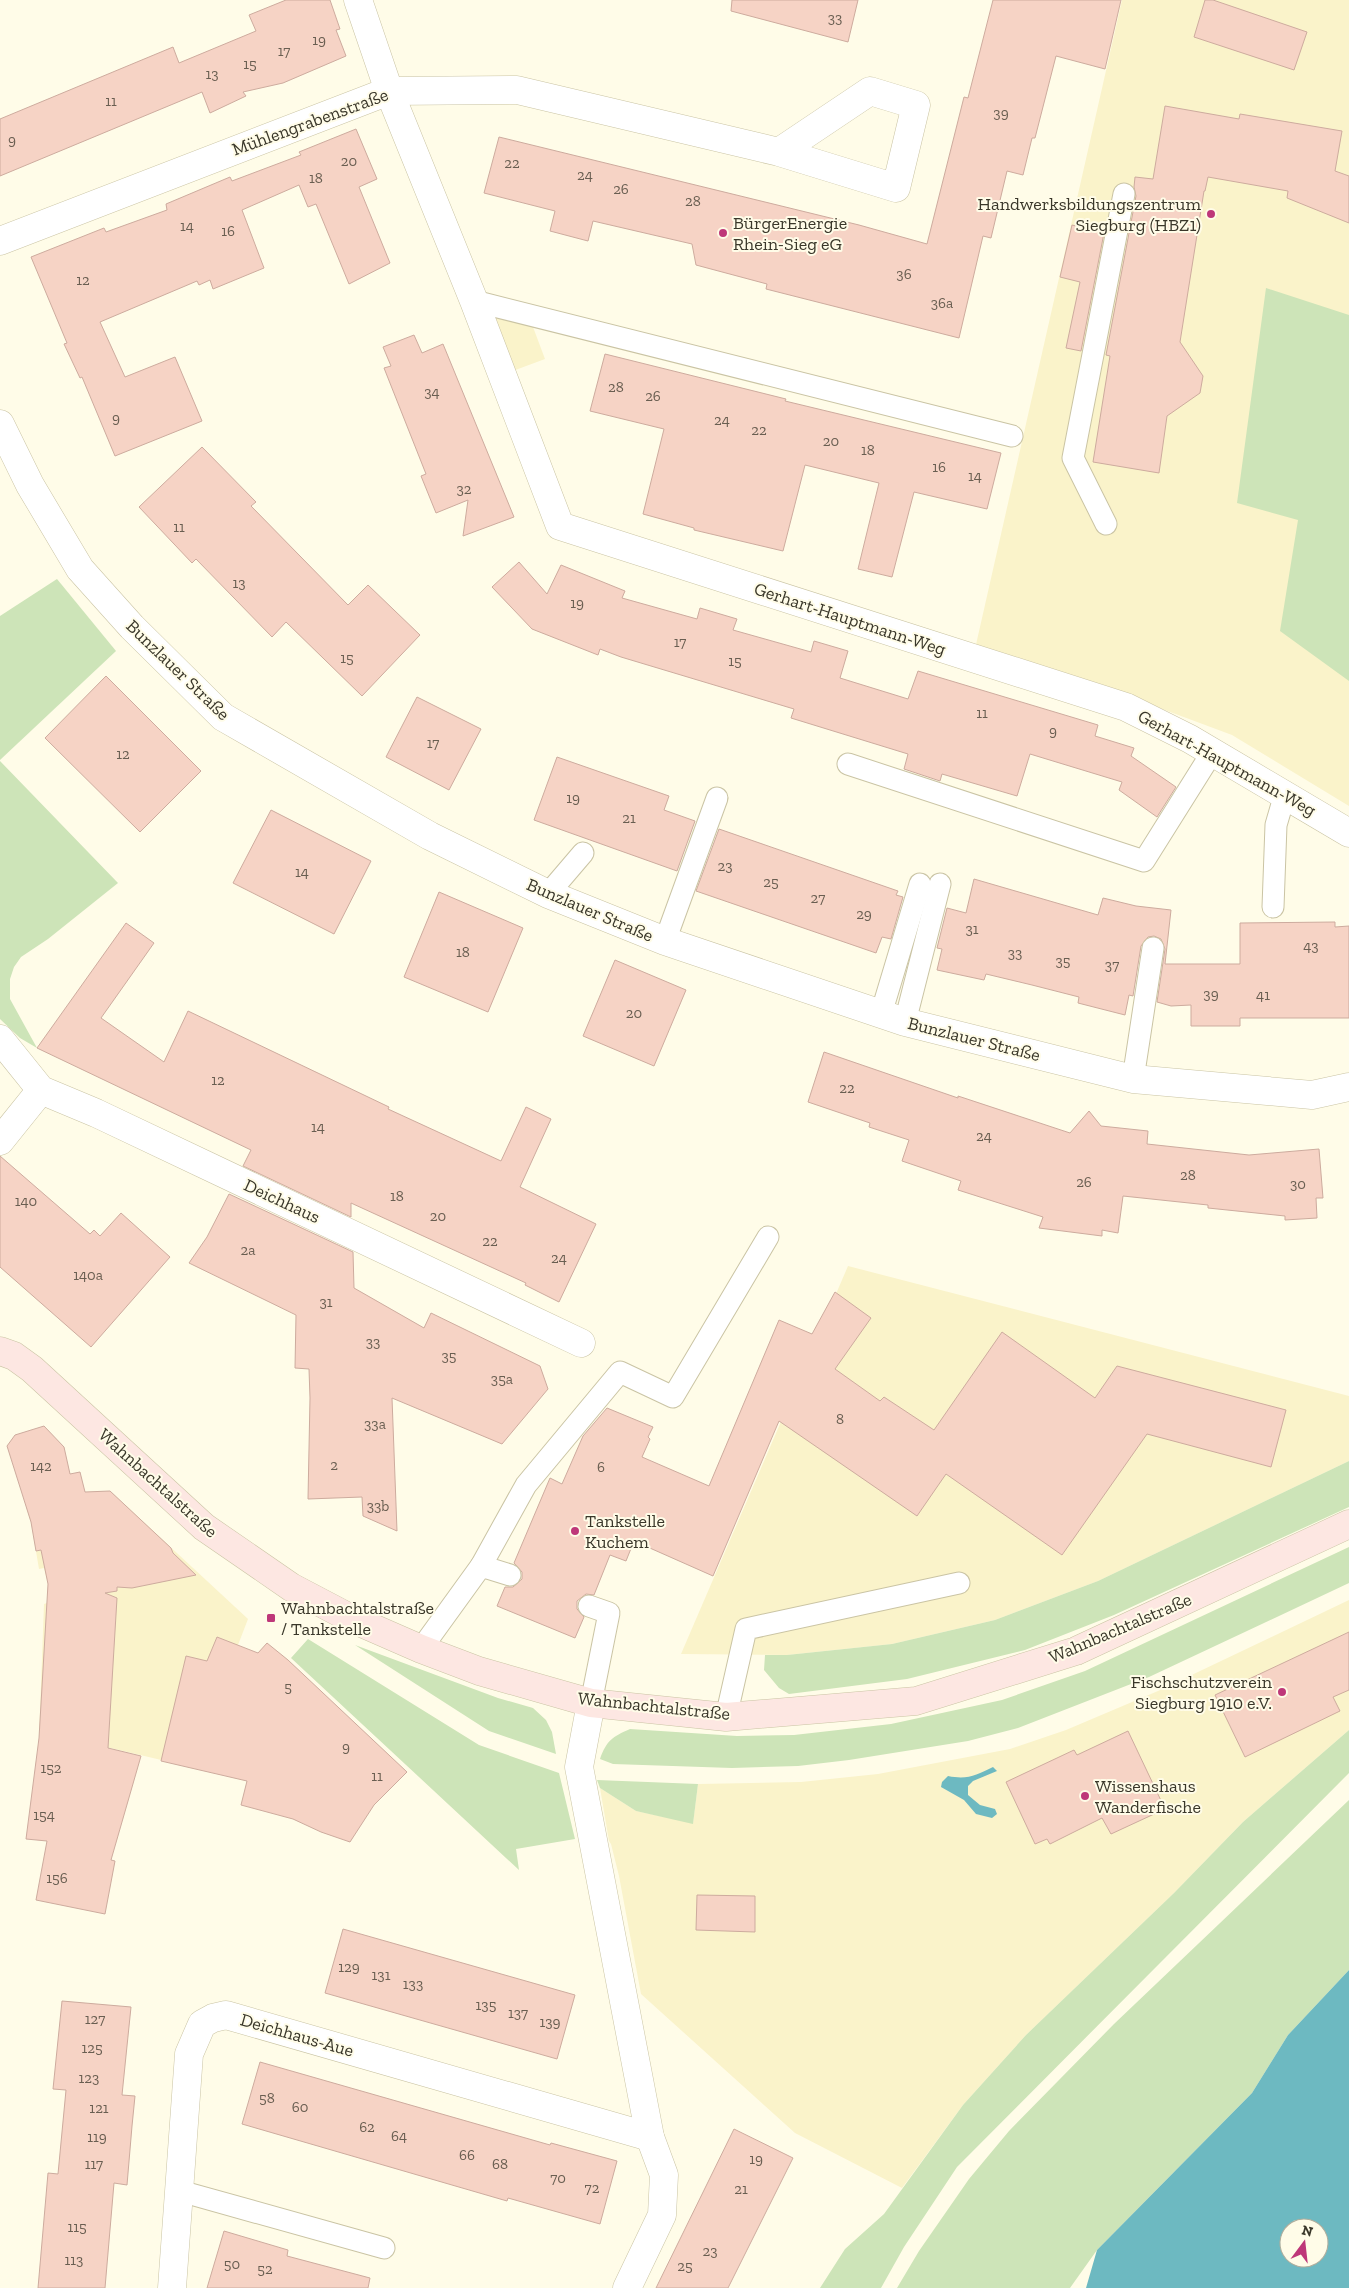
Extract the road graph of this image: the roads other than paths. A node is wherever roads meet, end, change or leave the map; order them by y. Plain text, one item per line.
1 (358, 0) edge
2 (388, 91) junction
3 (779, 152) junction
4 (1124, 194) dead end
5 (0, 241) edge
6 (474, 301) junction
7 (0, 424) edge
8 (1012, 436) dead end
9 (1106, 524) dead end
10 (1212, 752) junction
11 (848, 764) dead end
12 (1285, 794) junction
13 (717, 798) dead end
14 (1349, 833) edge
15 (583, 853) dead end
16 (930, 884) dead end
17 (548, 894) junction
18 (1273, 907) dead end
19 (665, 942) junction
20 (1153, 948) dead end
21 (893, 1018) junction
22 (0, 1039) edge
23 (1133, 1079) junction
24 (1349, 1087) edge
25 (41, 1090) junction
26 (0, 1141) edge
27 (768, 1237) dead end
28 (581, 1343) dead end
29 (0, 1351) edge
30 (1349, 1524) edge
31 (481, 1566) junction
32 (510, 1575) dead end
33 (959, 1583) dead end
34 (589, 1606) dead end
35 (421, 1649) junction
36 (591, 1702) junction
37 (726, 1716) junction
38 (650, 2137) junction
39 (180, 2191) junction
40 (384, 2248) dead end
41 (172, 2288) edge
42 (627, 2288) edge

1 - 2 street, Gerhart-Hauptmann-Weg
2 - 3 street, Mühlengrabenstraße
2 - 5 street, Mühlengrabenstraße
2 - 6 street, Gerhart-Hauptmann-Weg
3 - 3 street, Mühlengrabenstraße
4 - 9 lane
6 - 8 lane
6 - 10 street, Gerhart-Hauptmann-Weg
7 - 17 street, Bunzlauer Straße
10 - 11 lane
10 - 12 street, Gerhart-Hauptmann-Weg
12 - 14 street, Gerhart-Hauptmann-Weg
12 - 18 lane
13 - 19 lane
15 - 17 lane
16 - 21 lane
17 - 19 street, Bunzlauer Straße
19 - 21 street, Bunzlauer Straße
20 - 23 lane
21 - 23 street, Bunzlauer Straße
22 - 25 street
23 - 24 street, Bunzlauer Straße
25 - 26 street
25 - 28 street, Deichhaus
27 - 31 lane
29 - 35 main road, Wahnbachtalstraße
30 - 37 main road, Wahnbachtalstraße
31 - 32 lane
31 - 35 lane
33 - 37 lane
34 - 36 lane
35 - 36 main road, Wahnbachtalstraße
36 - 37 main road, Wahnbachtalstraße
36 - 38 street
38 - 39 street, Deichhaus-Aue
38 - 42 street
39 - 40 lane
39 - 41 street, Deichhaus-Aue

